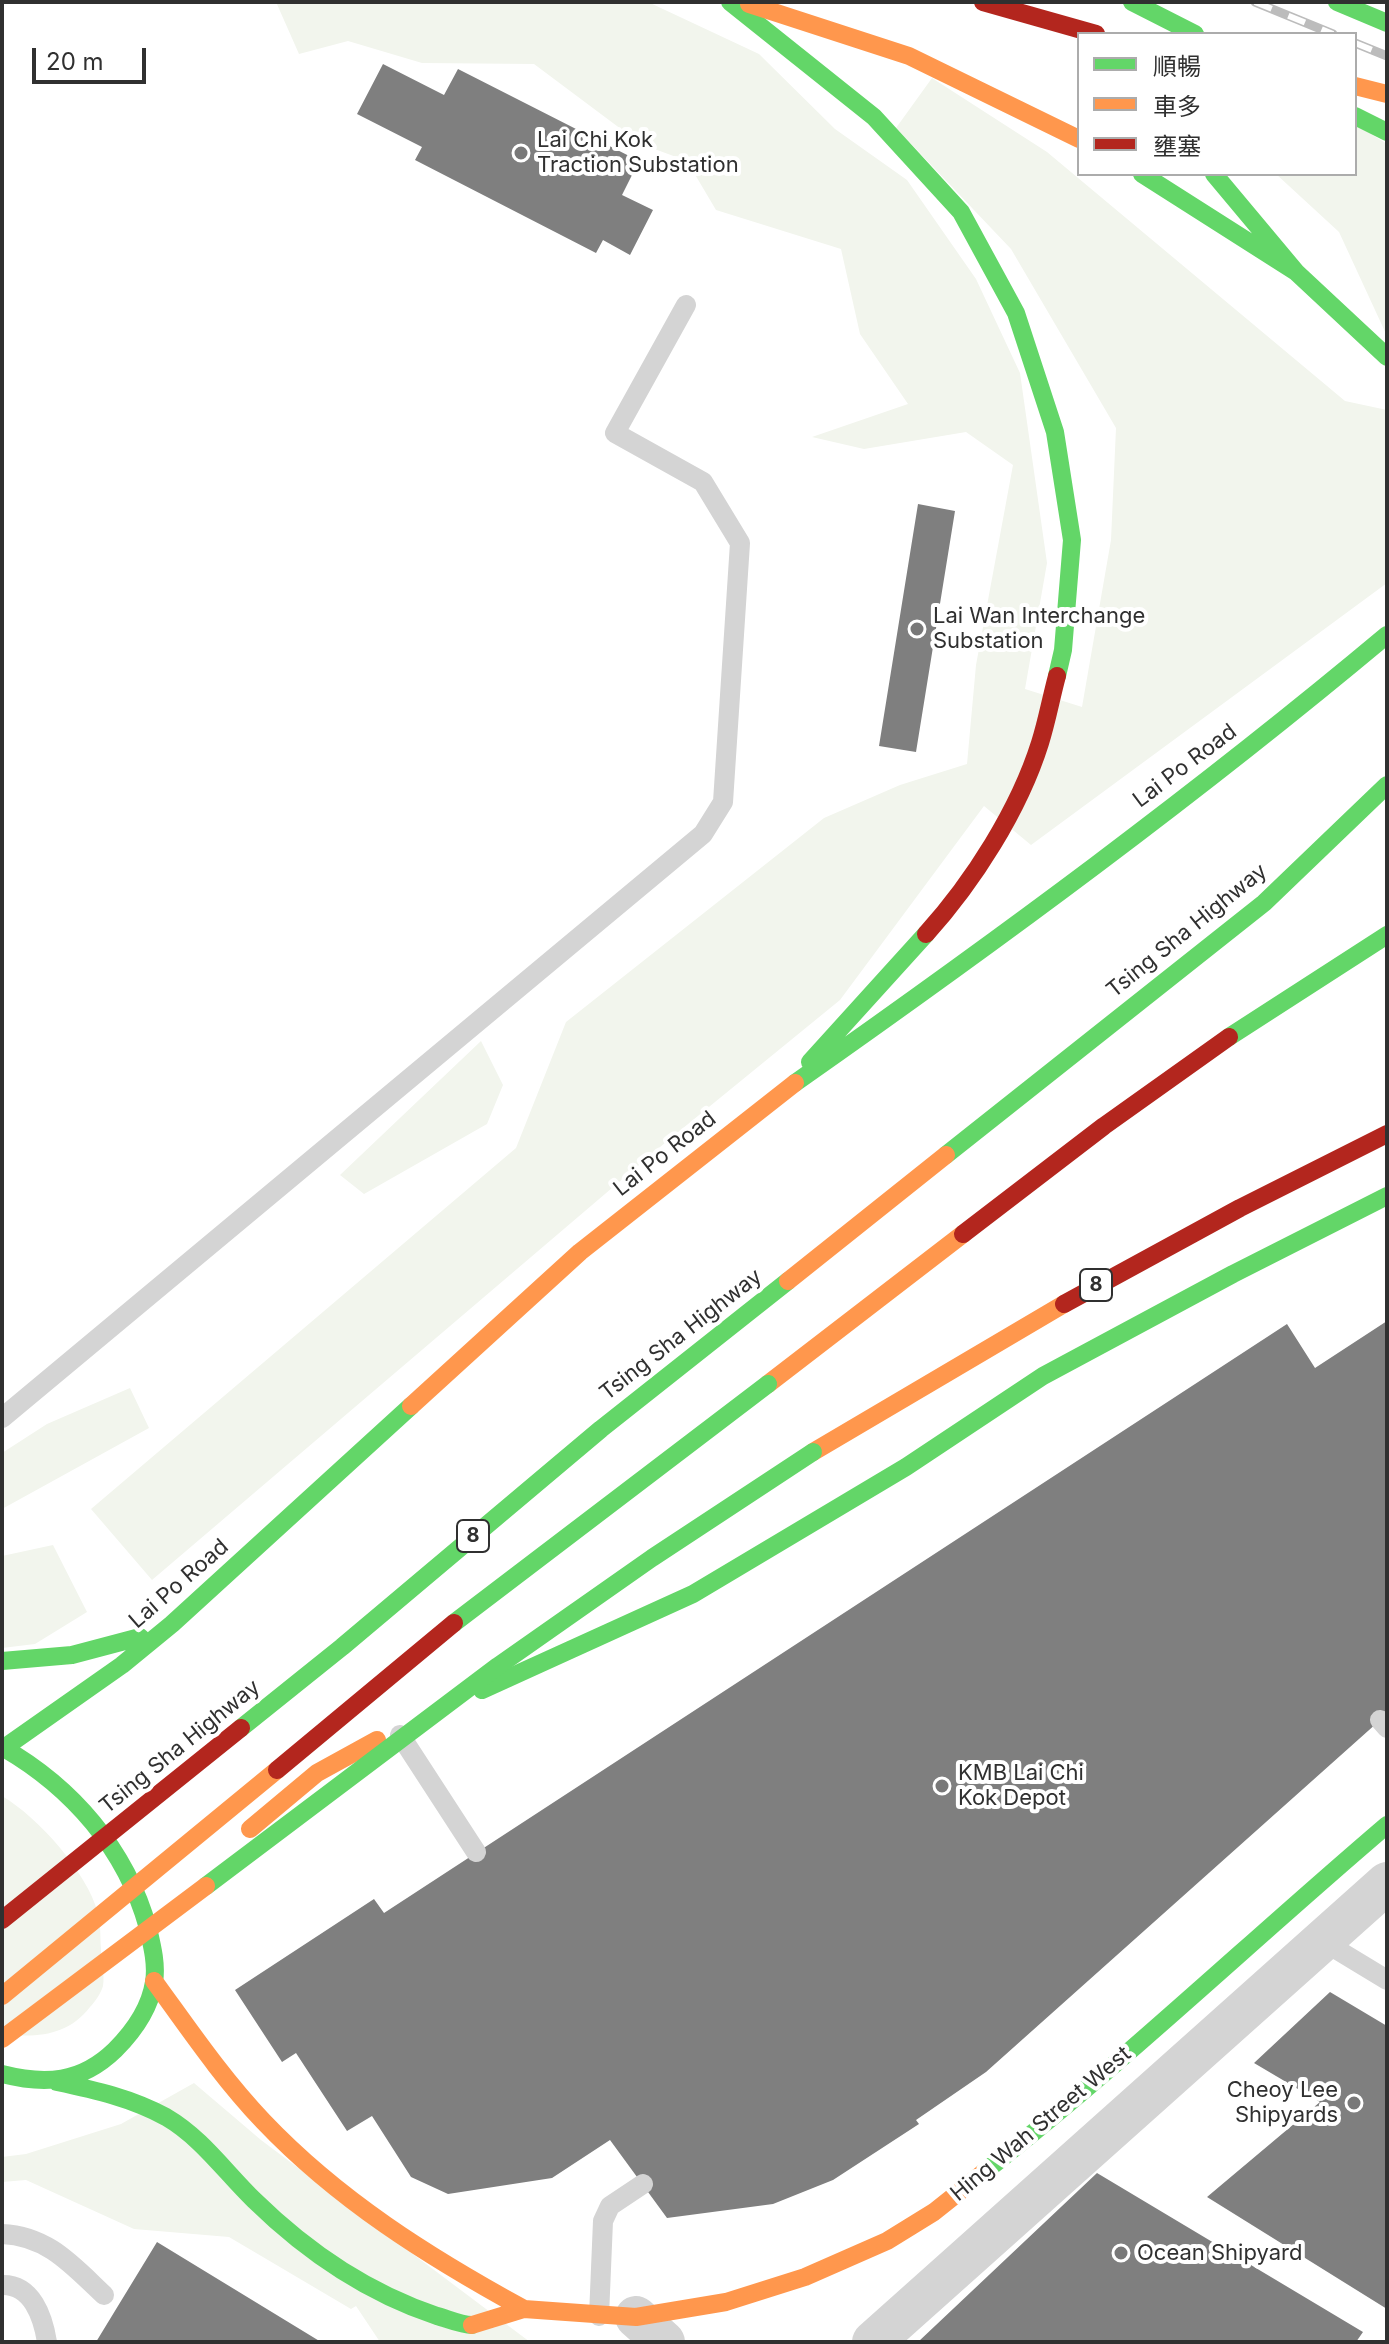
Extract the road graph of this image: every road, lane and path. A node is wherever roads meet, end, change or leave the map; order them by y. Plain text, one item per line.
1 (730, 2) edge
2 (744, 2) edge
3 (983, 2) edge
4 (1004, 2) edge
5 (1132, 2) edge
6 (1337, 2) edge
7 (1387, 23) edge
8 (1089, 32) edge
9 (1191, 32) edge
10 (1077, 48) edge
11 (1357, 86) edge
12 (1387, 94) edge
13 (1357, 117) edge
14 (1387, 132) edge
15 (1077, 138) edge
16 (1145, 176) edge
17 (1216, 176) edge
18 (1296, 272) junction
19 (686, 305) dead end
20 (1387, 357) edge
21 (1387, 635) edge
22 (1387, 785) edge
23 (1362, 835) dead end
24 (1264, 903) junction
25 (1387, 935) edge
26 (784, 1091) junction
27 (1387, 1134) edge
28 (1387, 1196) edge
29 (2, 1418) edge
30 (172, 1624) junction
31 (2, 1661) edge
32 (396, 1729) junction
33 (3, 1748) edge
34 (1387, 1825) edge
35 (476, 1852) dead end
36 (1387, 1883) edge
37 (2, 1920) edge
38 (1321, 1940) junction
39 (153, 1954) junction
40 (1387, 1980) edge
41 (154, 1981) junction
42 (2, 1996) edge
43 (2, 2039) edge
44 (2, 2074) edge
45 (57, 2082) junction
46 (33, 2083) junction
47 (2, 2088) edge
48 (643, 2184) dead end
49 (2, 2234) edge
50 (2, 2285) edge
51 (104, 2295) dead end
52 (524, 2309) junction
53 (633, 2325) edge
54 (47, 2342) edge
55 (873, 2342) edge

1 - 26 main road
2 - 15 main road
3 - 8 main road, bridge
4 - 10 main road
5 - 9 main road
6 - 7 main road
11 - 12 main road
13 - 14 main road
16 - 18 main road
17 - 18 main road
18 - 20 main road
19 - 29 lane
21 - 26 main road, Lai Po Road
22 - 24 main road, Tsing Sha Highway / 8
23 - 24 main road
24 - 37 main road, Tsing Sha Highway / 8, bridge
25 - 42 main road, bridge
26 - 30 main road, Lai Po Road
27 - 43 main road, 8, bridge
28 - 32 main road
30 - 31 main road
30 - 33 main road, Lai Po Road
32 - 35 lane
32 - 39 main road
33 - 39 main road
34 - 53 main road, Hing Wah Street West
36 - 38 street, Hing Wah Street West
38 - 40 lane
38 - 55 street, Hing Wah Street West
39 - 41 main road
41 - 45 main road
41 - 52 main road, Hing Wah Street West
44 - 46 main road
45 - 46 main road
45 - 52 main road, Hing Wah Street West
46 - 47 main road
48 - 53 lane
49 - 51 lane
50 - 54 lane
52 - 53 main road, Hing Wah Street West

